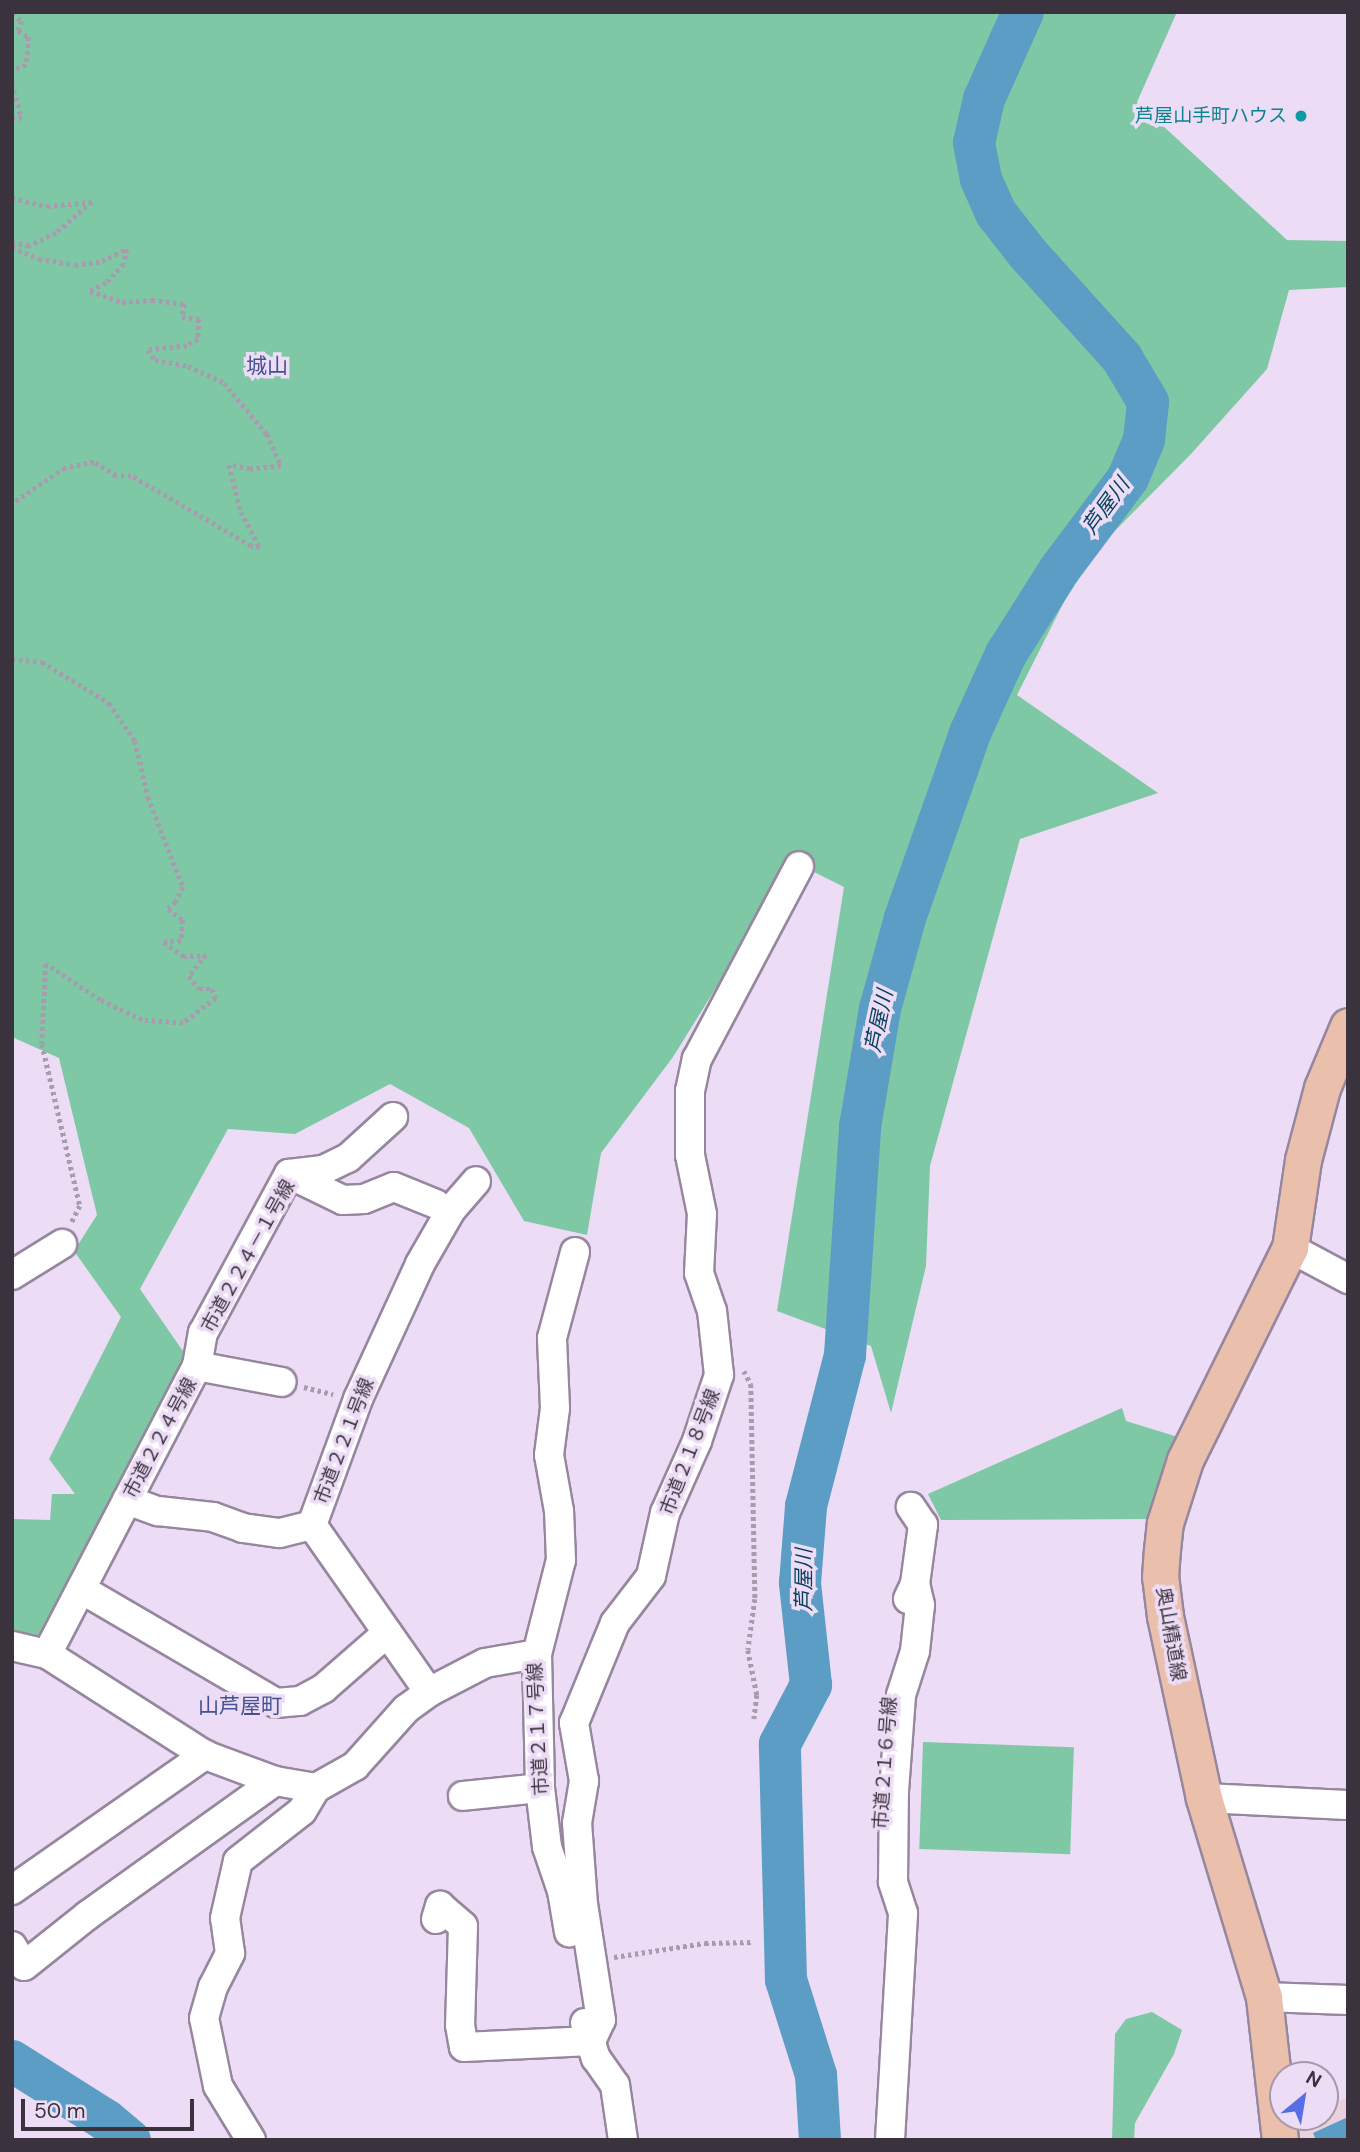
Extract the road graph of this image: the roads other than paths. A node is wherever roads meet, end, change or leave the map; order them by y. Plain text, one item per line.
1 (799, 866) dead end
2 (1348, 1026) edge
3 (393, 1117) dead end
4 (293, 1168) junction
5 (476, 1181) dead end
6 (436, 1203) dead end
7 (62, 1244) road end
8 (1290, 1248) junction
9 (575, 1252) dead end
10 (12, 1275) edge
11 (1348, 1279) edge
12 (197, 1366) junction
13 (282, 1382) road end
14 (127, 1500) junction
15 (911, 1507) dead end
16 (312, 1525) junction
17 (81, 1589) junction
18 (387, 1633) junction
19 (12, 1646) edge
20 (47, 1654) junction
21 (537, 1654) junction
22 (429, 1692) junction
23 (205, 1755) junction
24 (275, 1781) junction
25 (317, 1788) junction
26 (540, 1788) junction
27 (463, 1796) dead end
28 (1204, 1798) junction
29 (1348, 1805) edge
30 (12, 1890) edge
31 (436, 1919) dead end
32 (12, 1946) edge
33 (1264, 1997) junction
34 (1348, 2000) edge
35 (590, 2041) junction
36 (621, 2136) edge
37 (251, 2140) edge
38 (890, 2140) edge
39 (1280, 2140) edge

1 - 35 street, 市道２１８号線
2 - 8 main road, 奥山精道線
3 - 4 street
4 - 6 street, 市道２２４－１号線
4 - 12 street, 市道２２４－１号線
5 - 16 street, 市道２２１号線
7 - 10 street
8 - 11 street
8 - 28 main road, 奥山精道線
9 - 21 street
12 - 13 street, 市道２２４号線
12 - 14 street, 市道２２４号線
14 - 16 street
14 - 17 street, 市道２２４号線
15 - 38 street, 市道２１６号線
16 - 18 street, 市道２２１号線
17 - 18 street
17 - 20 street, 市道２２４号線
18 - 22 street, 市道２２１号線
19 - 20 street
20 - 23 street
21 - 22 street, 市道２１７号線
21 - 26 street, 市道２１７号線
22 - 25 street, 市道２１７号線
23 - 24 street
23 - 30 street
24 - 25 street
24 - 32 street
25 - 37 street
26 - 27 street
26 - 35 street, 市道２１７号線
28 - 29 street
28 - 33 main road, 奥山精道線
31 - 35 street
33 - 34 street
33 - 39 main road, 奥山精道線
35 - 36 street, 市道２１７号線

